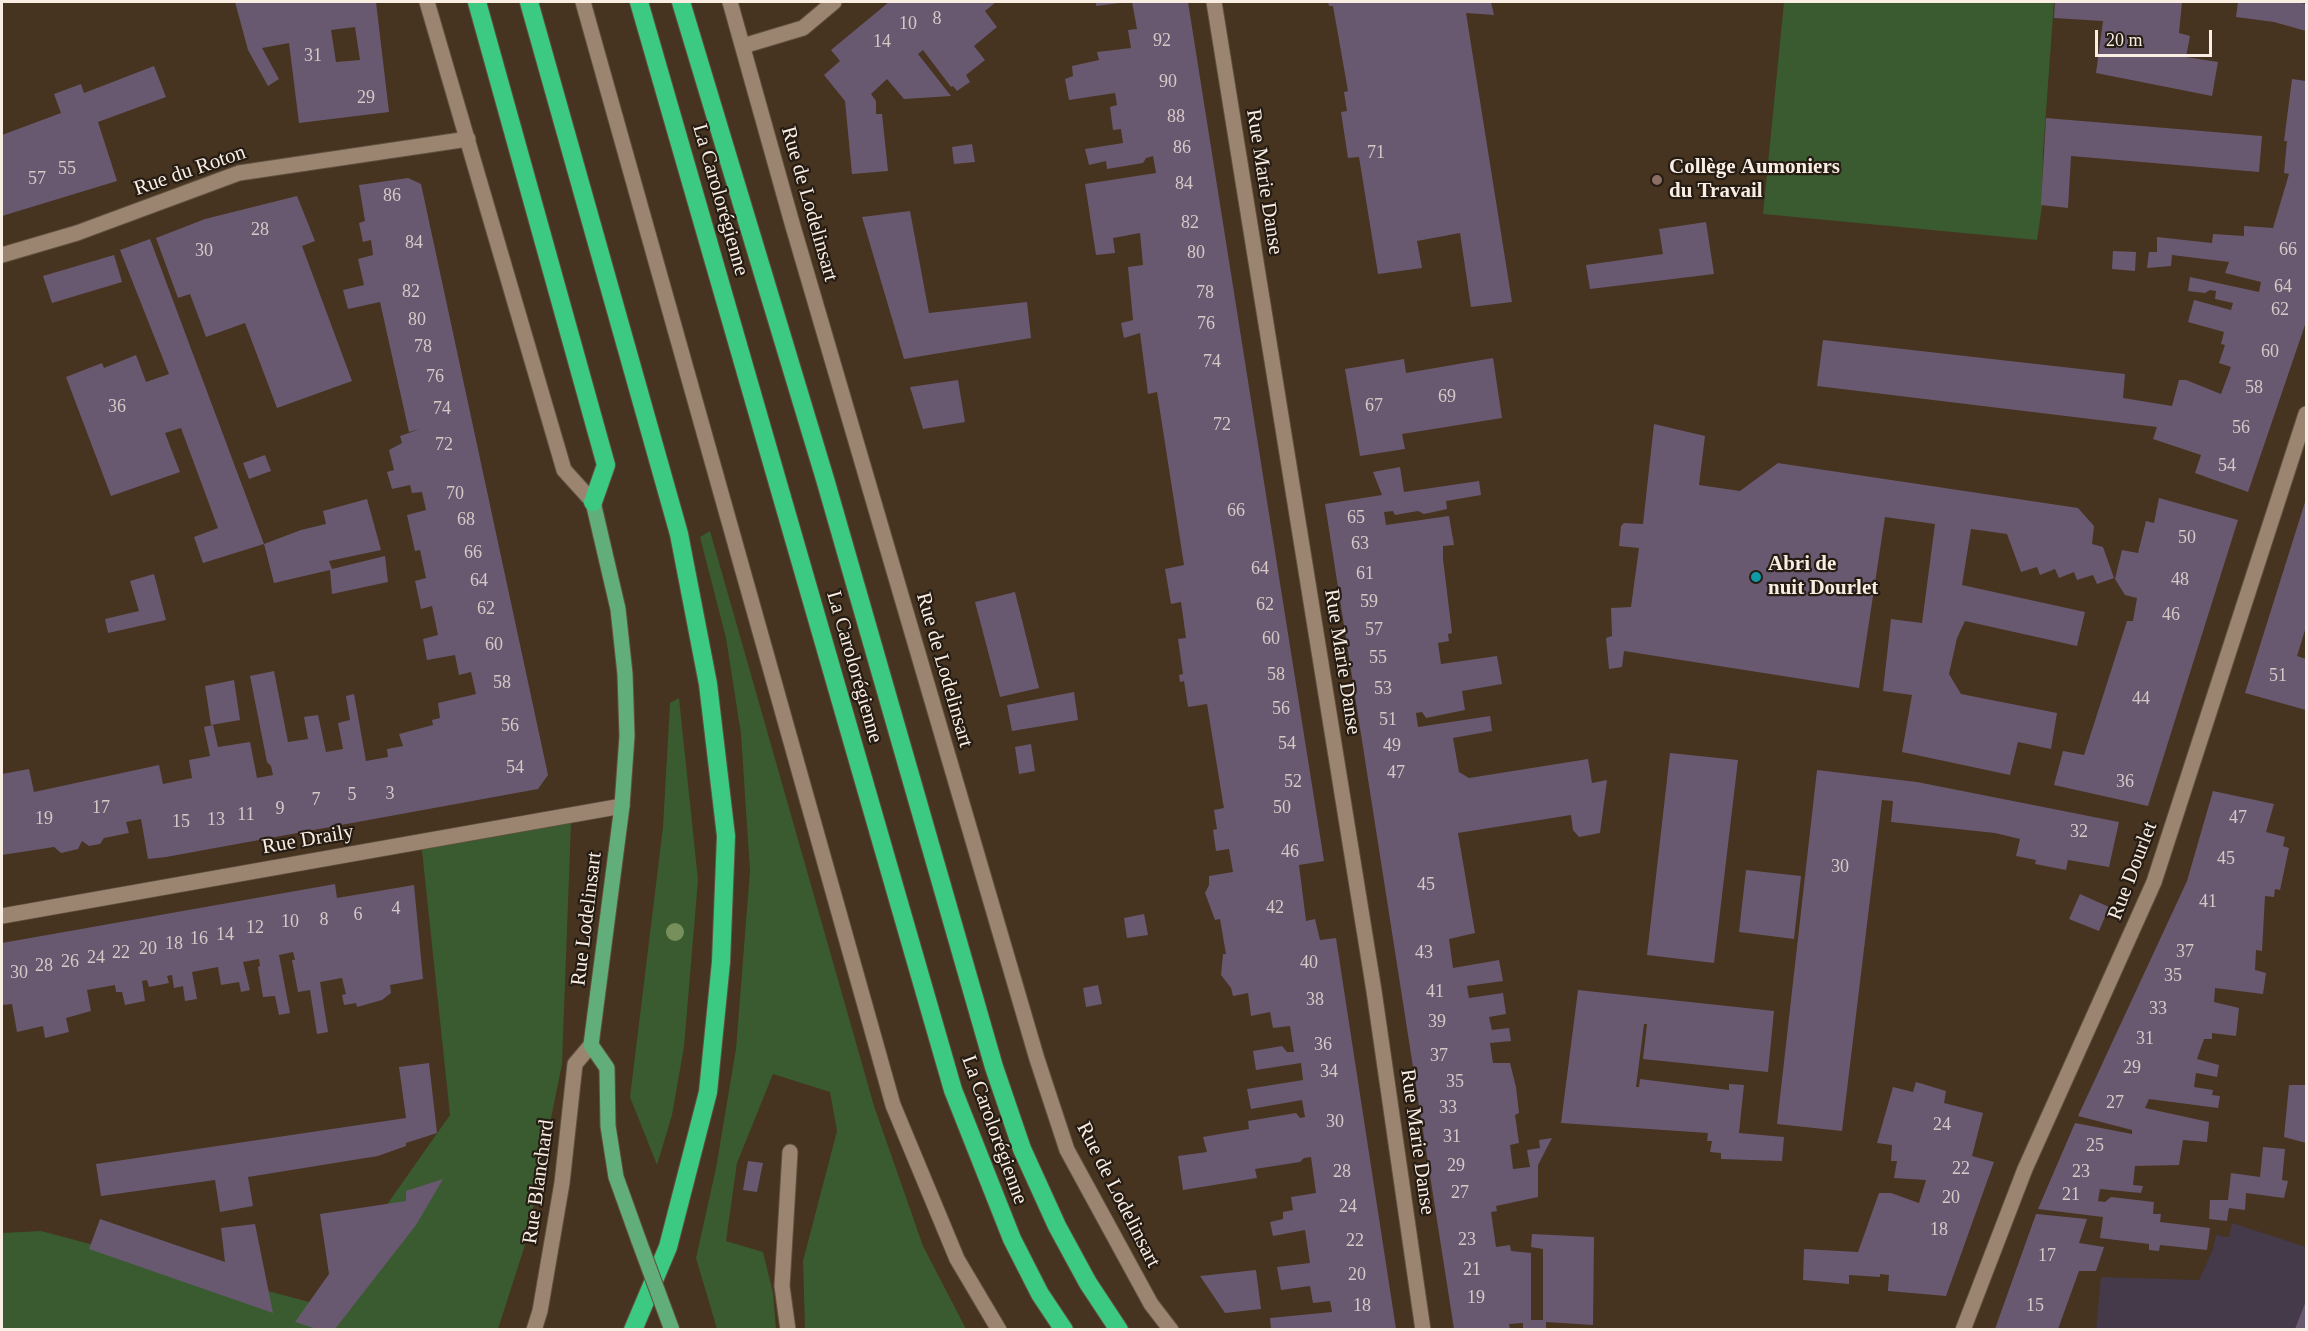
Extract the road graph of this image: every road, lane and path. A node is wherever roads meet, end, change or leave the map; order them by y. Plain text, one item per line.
1 (427, 2) edge
2 (477, 2) edge
3 (529, 2) edge
4 (584, 2) edge
5 (639, 2) edge
6 (681, 2) edge
7 (730, 2) edge
8 (834, 2) edge
9 (1214, 2) edge
10 (742, 46) junction
11 (468, 139) junction
12 (2, 255) edge
13 (2307, 414) edge
14 (593, 502) junction
15 (622, 806) junction
16 (2, 916) edge
17 (591, 1045) junction
18 (790, 1152) dead end
19 (534, 1329) edge
20 (633, 1329) edge
21 (672, 1329) edge
22 (788, 1329) edge
23 (999, 1329) edge
24 (1064, 1329) edge
25 (1119, 1329) edge
26 (1170, 1329) edge
27 (1423, 1329) edge
28 (1963, 1329) edge

1 - 11 street
2 - 14 highway
3 - 20 highway
4 - 23 street
5 - 24 highway, La Carolorégienne
6 - 25 highway
7 - 10 street, Rue de Lodelinsart
8 - 10 street
9 - 27 street, Rue Marie Danse
10 - 26 street, Rue de Lodelinsart
11 - 12 street, Rue du Roton
11 - 14 street
13 - 28 street, Rue Dourlet
14 - 15 main road, Rue Lodelinsart
15 - 16 street, Rue Draily
15 - 17 main road, Rue Lodelinsart
17 - 19 street, Rue Blanchard
17 - 21 main road, bridge
18 - 22 street

